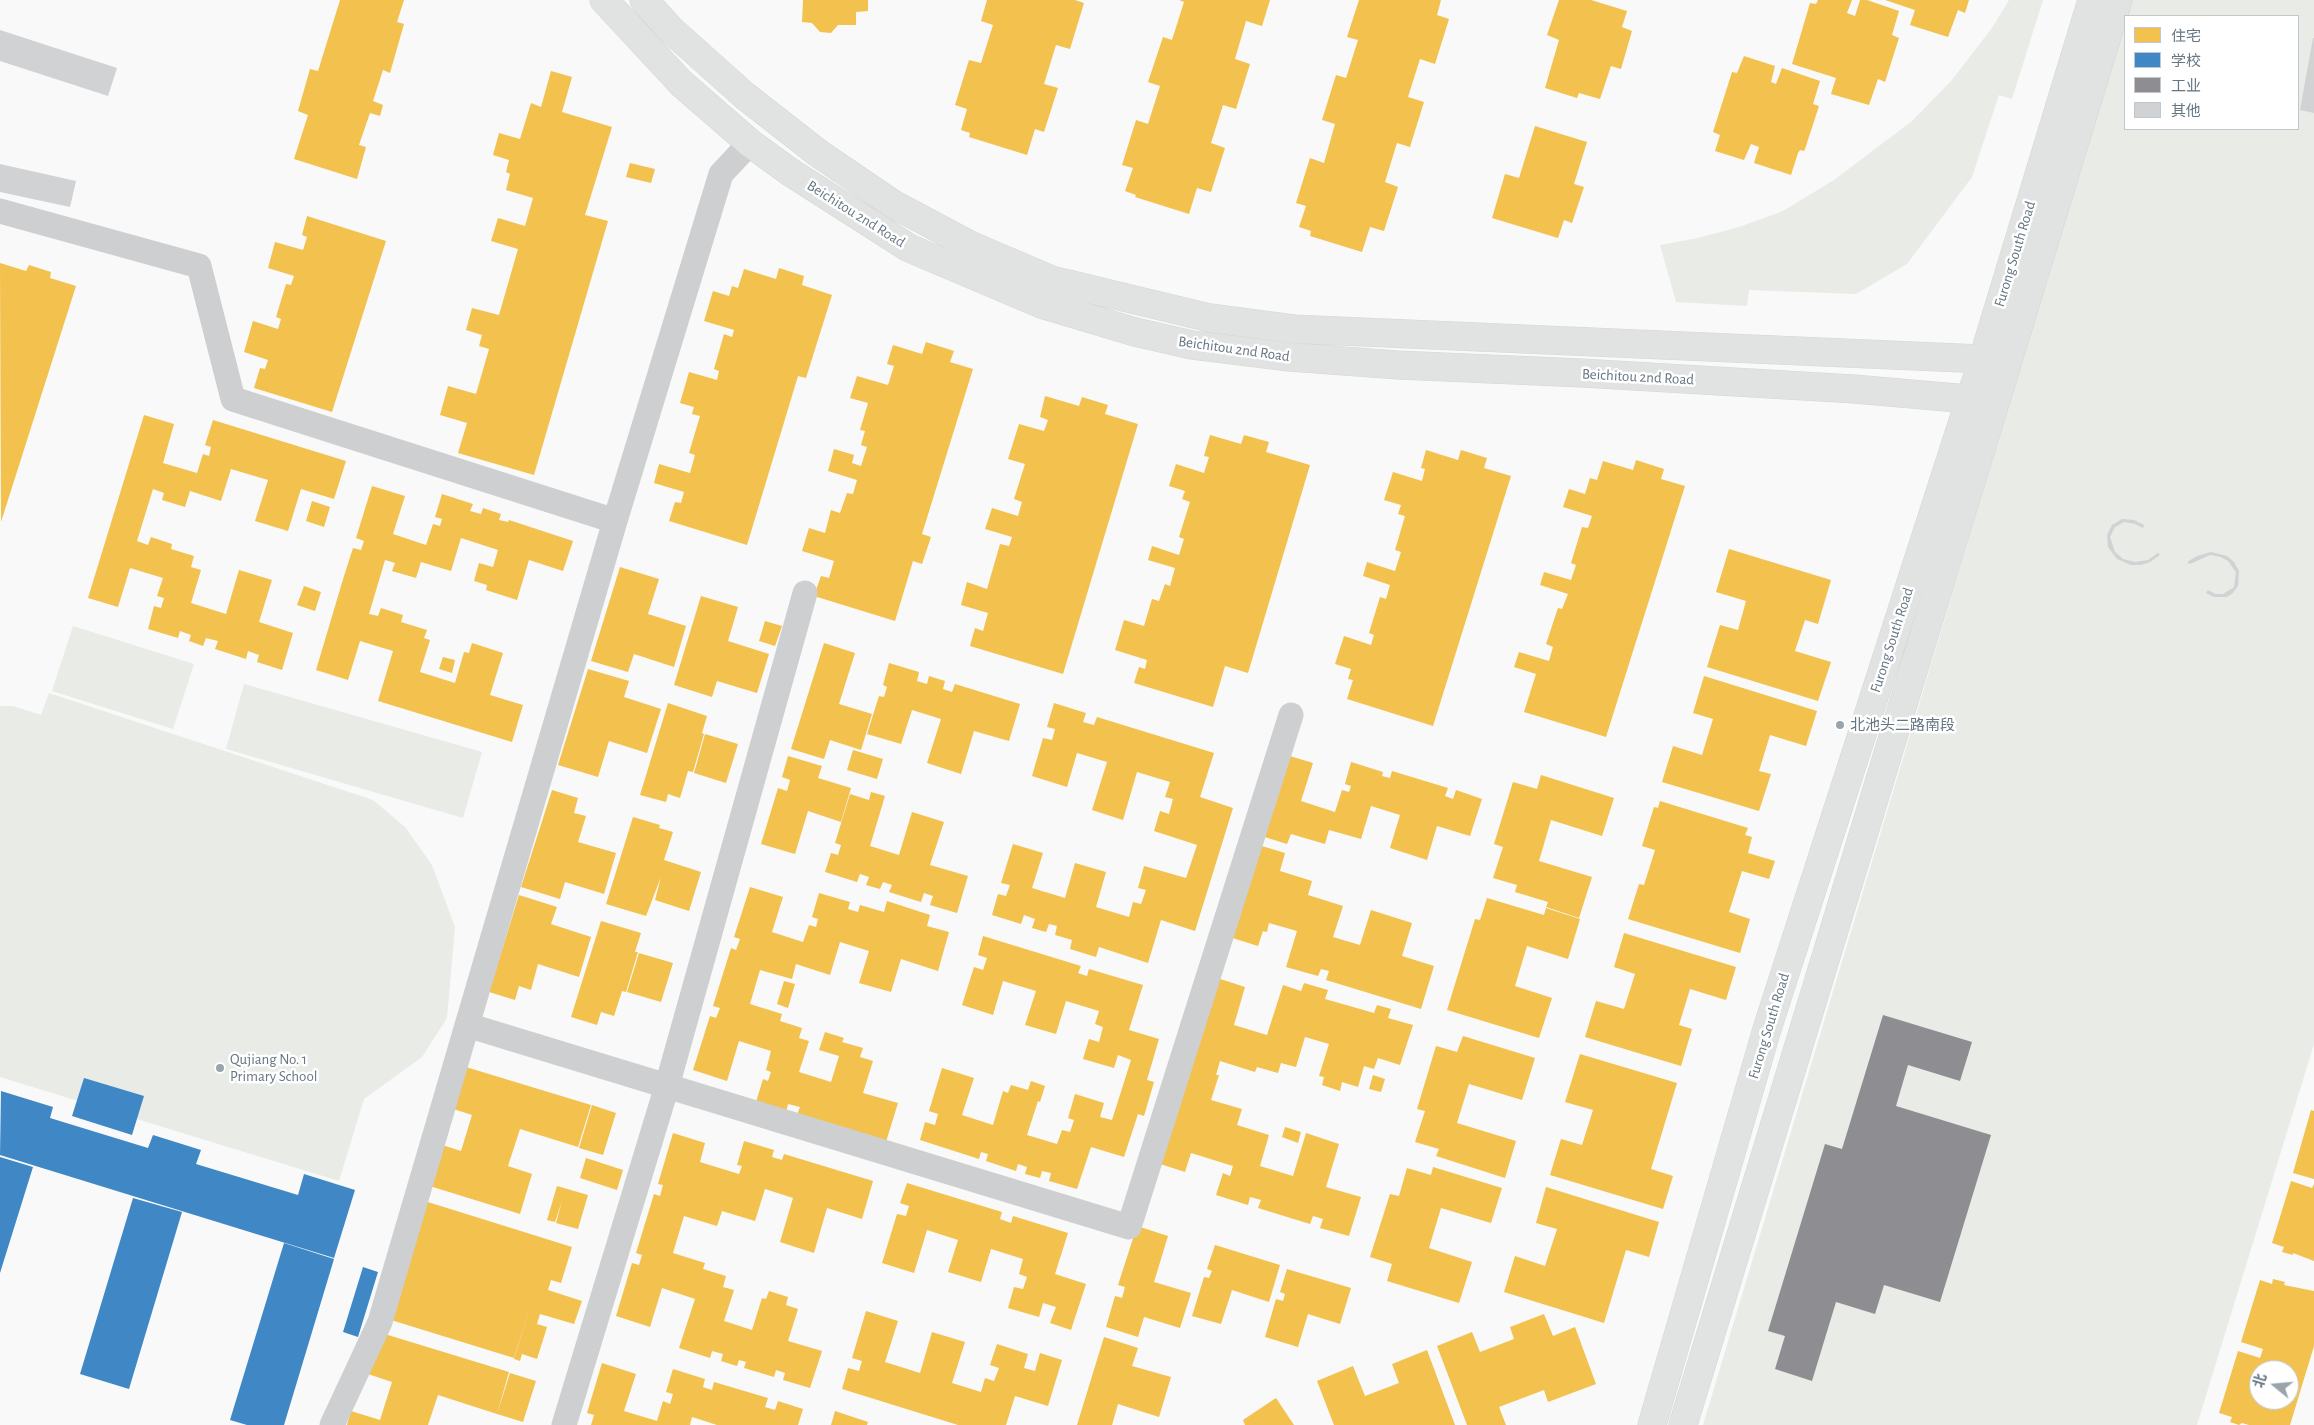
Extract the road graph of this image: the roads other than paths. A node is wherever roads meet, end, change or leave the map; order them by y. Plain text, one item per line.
1 (604, 0) edge
2 (644, 0) edge
3 (2092, 0) edge
4 (2118, 0) edge
5 (750, 143) junction
6 (0, 211) edge
7 (1983, 359) junction
8 (1969, 400) junction
9 (615, 522) junction
10 (805, 594) dead end
11 (1291, 715) dead end
12 (467, 1025) junction
13 (667, 1086) junction
14 (332, 1425) edge
15 (564, 1425) edge
16 (1652, 1425) edge
17 (1683, 1425) edge

1 - 5 main road, Beichitou 2nd Road
2 - 7 main road, Beichitou 2nd Road
3 - 7 main road, Furong South Road
4 - 17 main road, Furong South Road
5 - 8 main road, Beichitou 2nd Road
5 - 9 street
6 - 9 street
7 - 8 main road, Furong South Road
8 - 16 main road, Furong South Road
9 - 12 street
10 - 13 street
11 - 13 street
12 - 13 street
12 - 14 street
13 - 15 street

